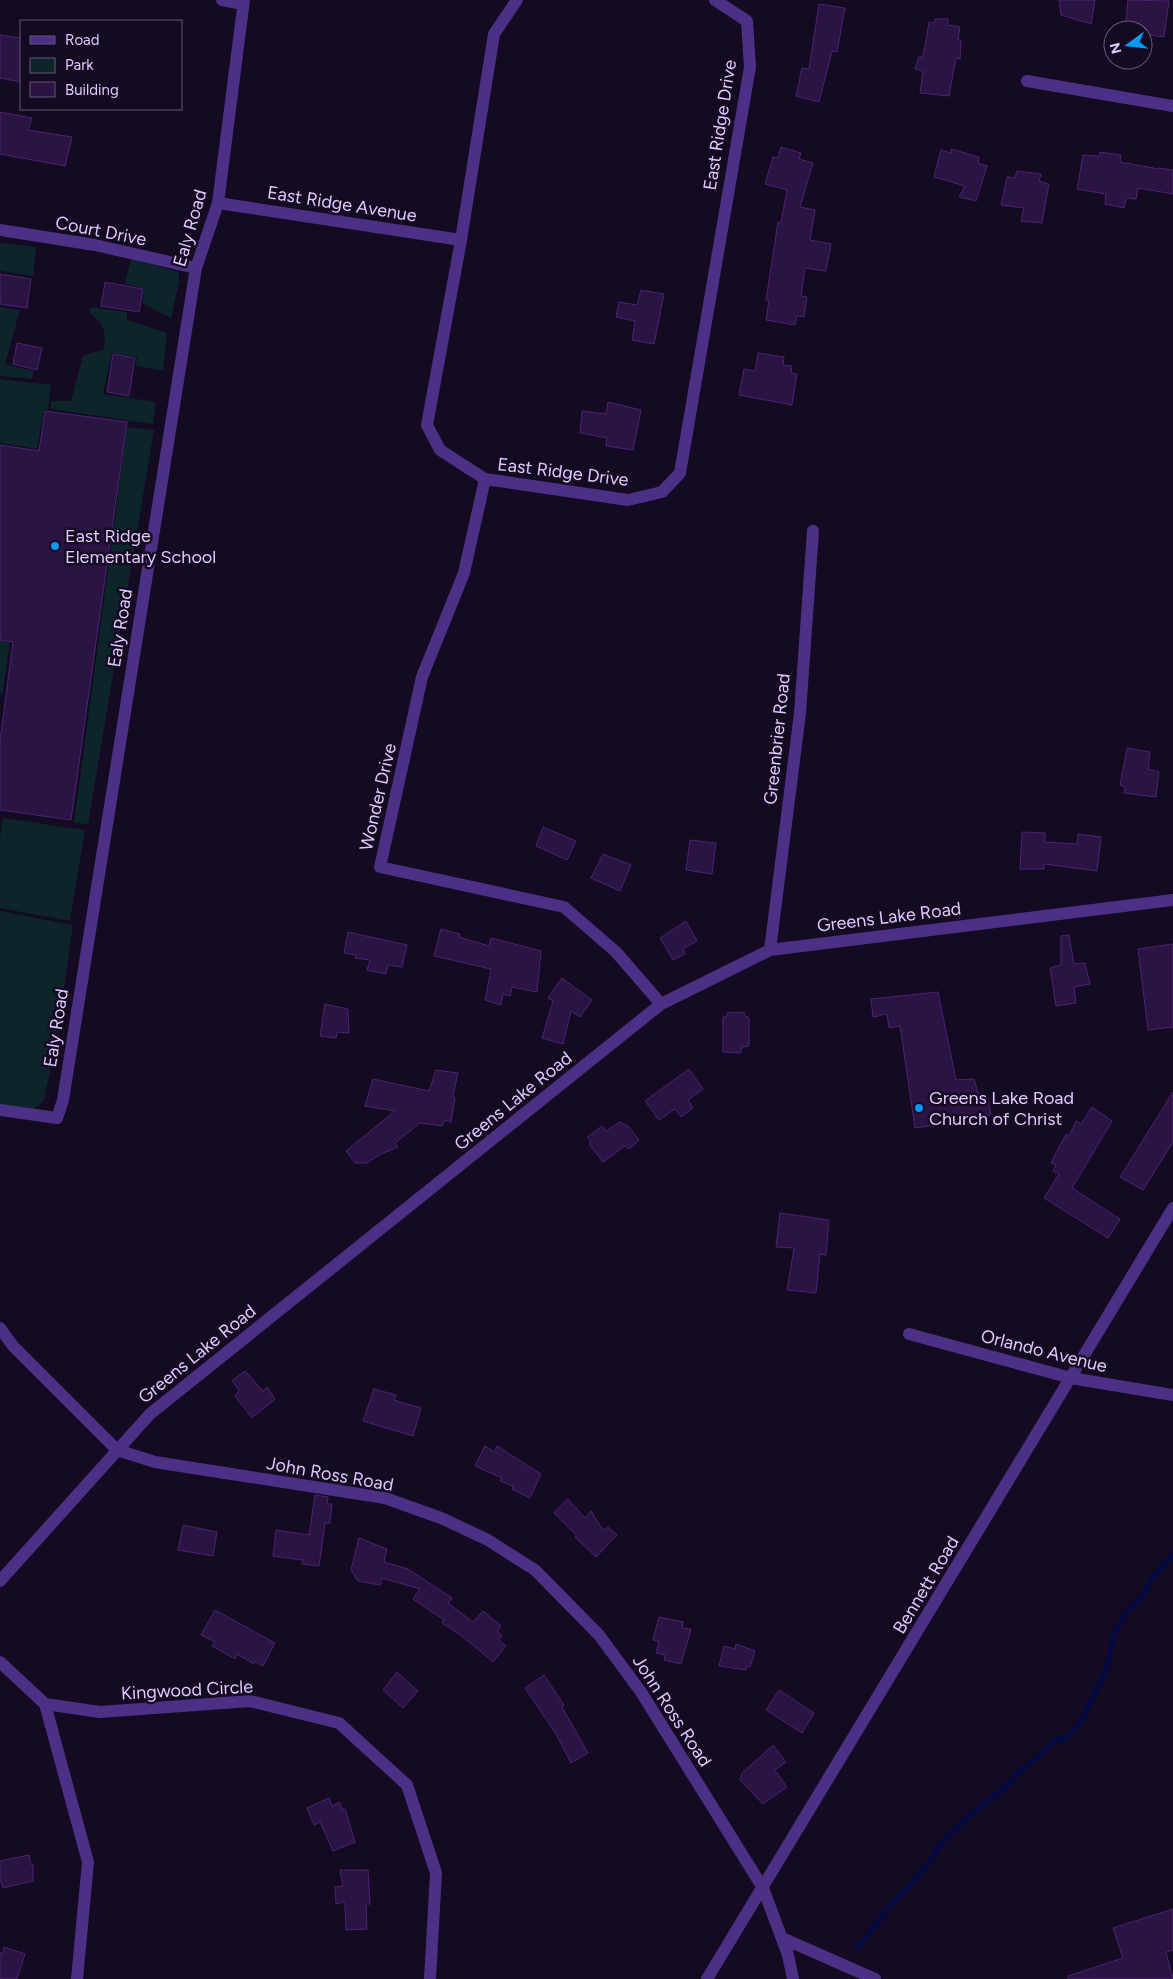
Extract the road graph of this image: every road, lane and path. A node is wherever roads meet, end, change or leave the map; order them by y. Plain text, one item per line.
1 (222, 0) edge
2 (517, 0) edge
3 (715, 0) edge
4 (244, 2) edge
5 (1027, 81) dead end
6 (1173, 106) edge
7 (218, 203) junction
8 (0, 230) edge
9 (461, 240) junction
10 (196, 268) junction
11 (486, 479) junction
12 (813, 531) dead end
13 (1173, 900) edge
14 (770, 950) junction
15 (661, 1004) junction
16 (0, 1110) edge
17 (1173, 1208) edge
18 (0, 1328) edge
19 (909, 1334) dead end
20 (1071, 1378) junction
21 (1173, 1395) edge
22 (117, 1450) junction
23 (0, 1581) edge
24 (0, 1662) edge
25 (45, 1704) junction
26 (763, 1888) junction
27 (782, 1938) junction
28 (77, 1979) edge
29 (430, 1979) edge
30 (708, 1979) edge
31 (793, 1979) edge
32 (875, 1979) edge

1 - 4 street
2 - 9 street, East Ridge Drive
3 - 11 street, East Ridge Drive
4 - 7 street, Ealy Road
5 - 6 street
7 - 9 street, East Ridge Avenue
7 - 10 street, Ealy Road
8 - 10 street, Court Drive
9 - 11 street, East Ridge Drive
10 - 16 street, Ealy Road
11 - 15 street, Wonder Drive
12 - 14 street, Greenbrier Road
13 - 14 street, Greens Lake Road
14 - 15 street, Greens Lake Road
15 - 22 street, Greens Lake Road
17 - 20 street, Bennett Road
18 - 22 street, John Ross Road
19 - 20 street, Orlando Avenue
20 - 21 street, Orlando Avenue
20 - 26 street, Bennett Road
22 - 23 street, Greens Lake Road
22 - 26 street, John Ross Road
24 - 25 street
25 - 28 street
25 - 29 street, Kingwood Circle
26 - 27 street, John Ross Road
26 - 30 street, Bennett Road
27 - 31 street, John Ross Road
27 - 32 street

